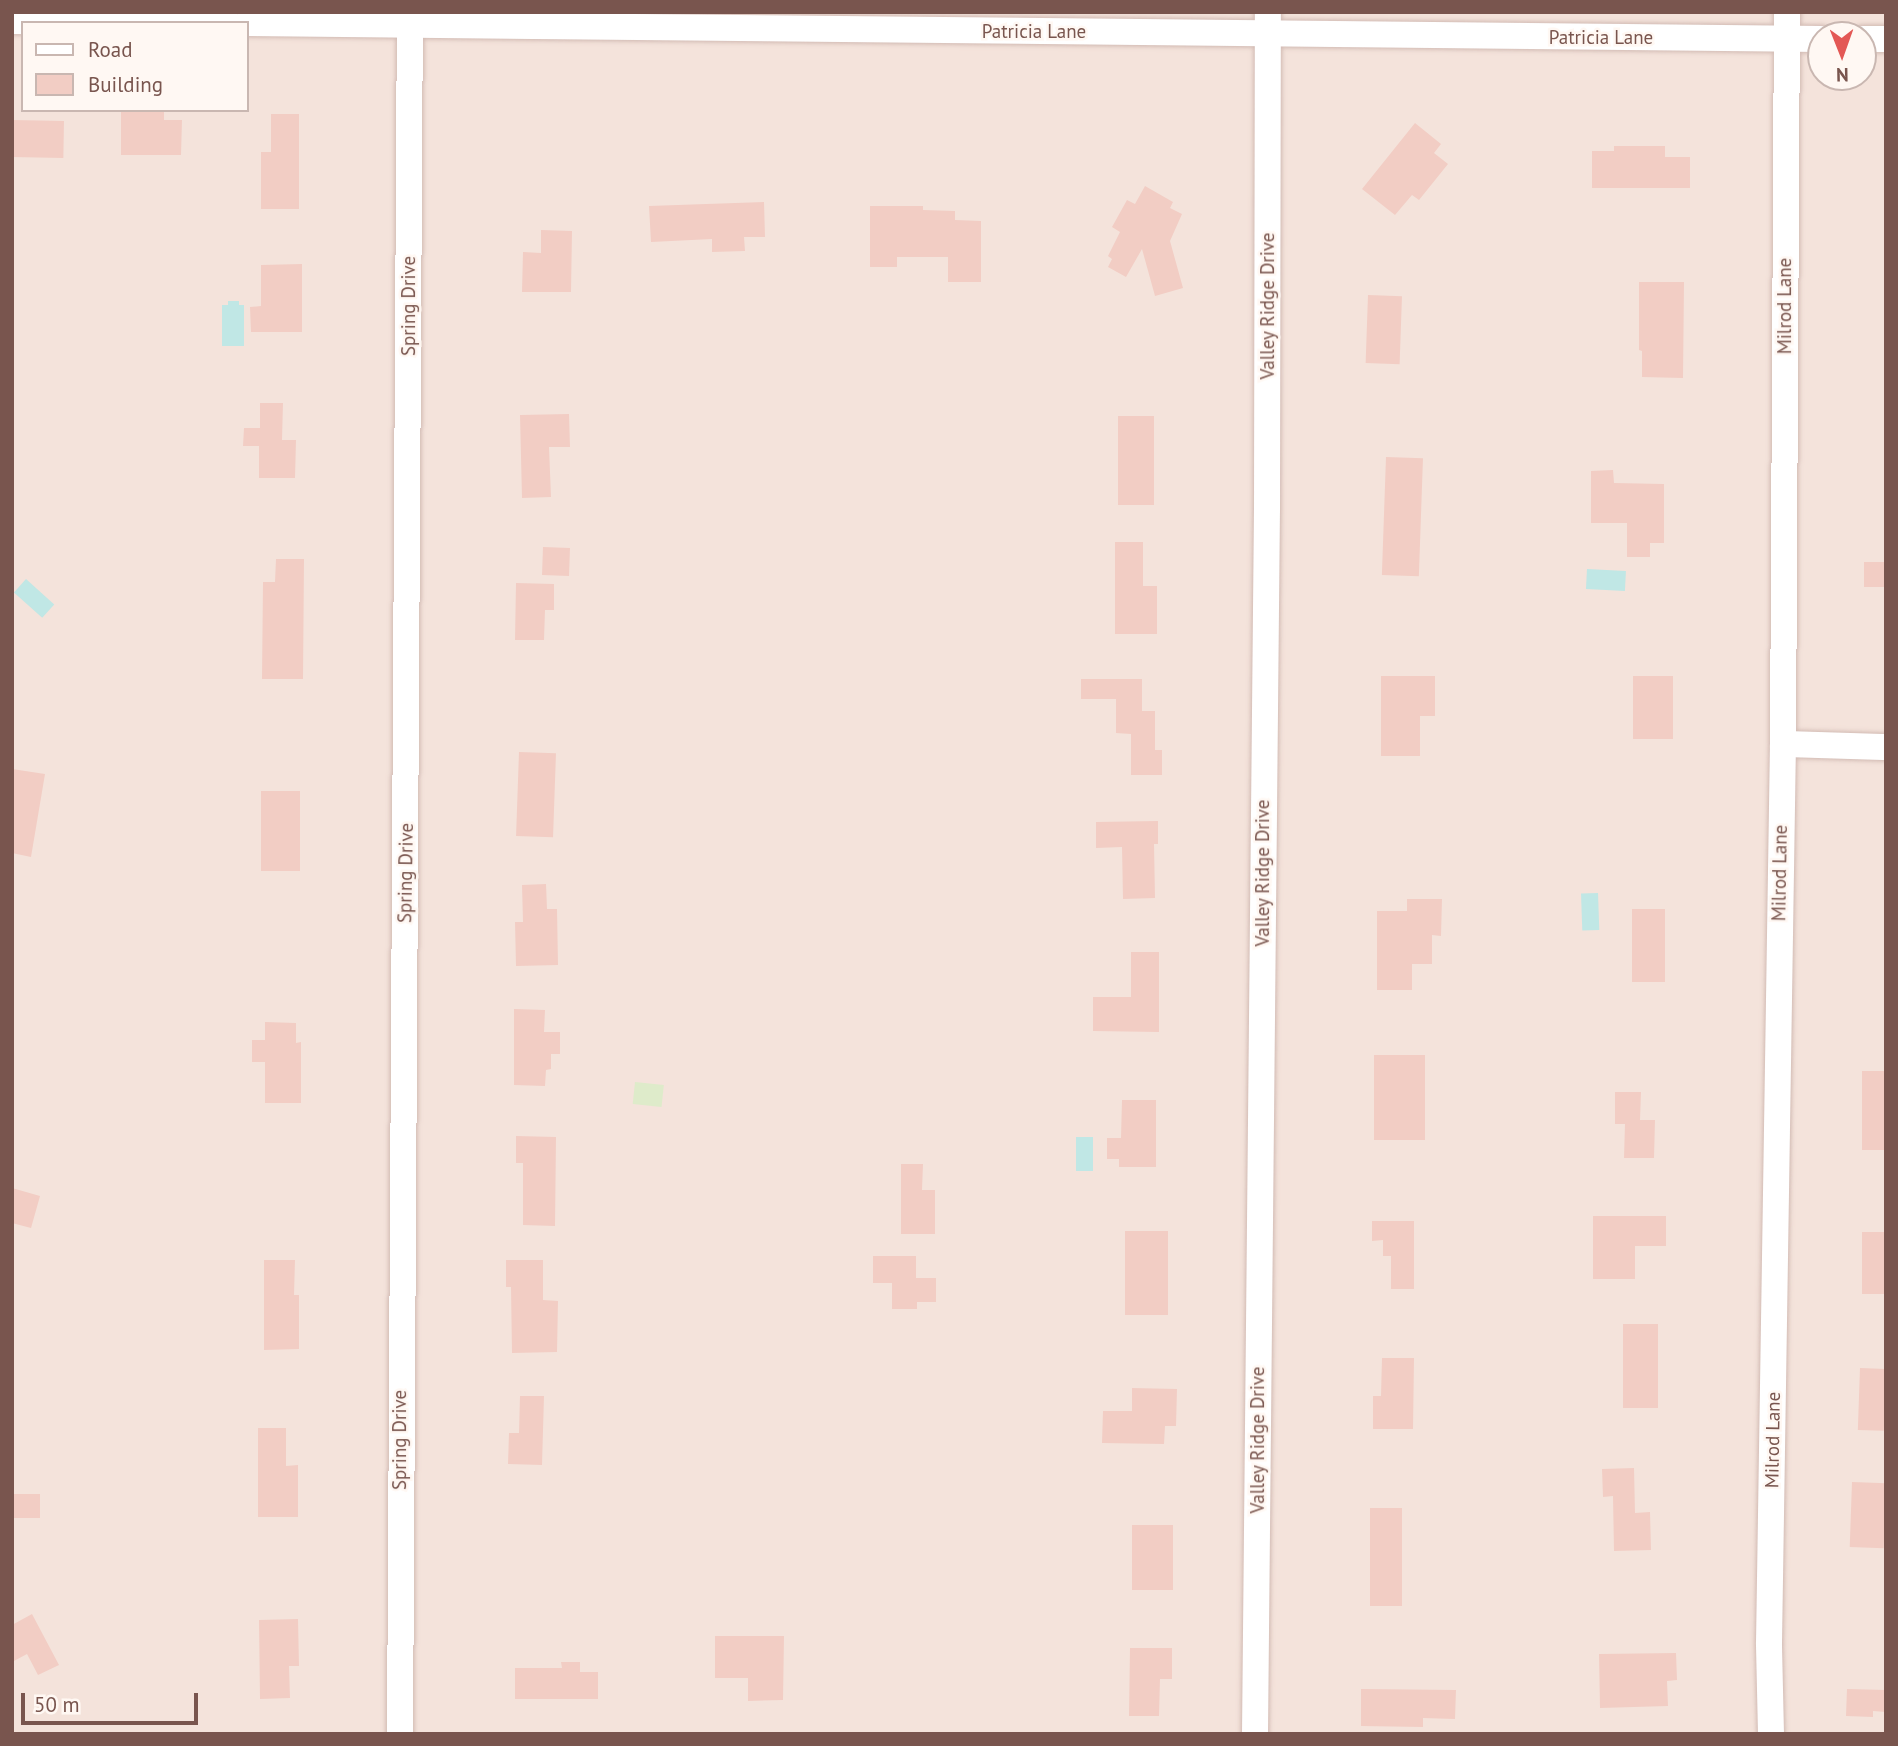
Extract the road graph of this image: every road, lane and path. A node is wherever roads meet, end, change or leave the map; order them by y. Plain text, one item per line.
1 (410, 18) edge
2 (248, 23) edge
3 (1267, 23) edge
4 (1787, 25) edge
5 (1807, 33) edge
6 (1783, 744) junction
7 (1886, 747) edge
8 (400, 1734) edge
9 (1255, 1734) edge
10 (1771, 1734) edge

1 - 2 street, Patricia Lane
1 - 3 street, Patricia Lane
1 - 8 street, Spring Drive
3 - 4 street, Patricia Lane
3 - 9 street, Valley Ridge Drive
4 - 5 street, Patricia Lane
4 - 6 street, Milrod Lane
6 - 7 street
6 - 10 street, Milrod Lane

